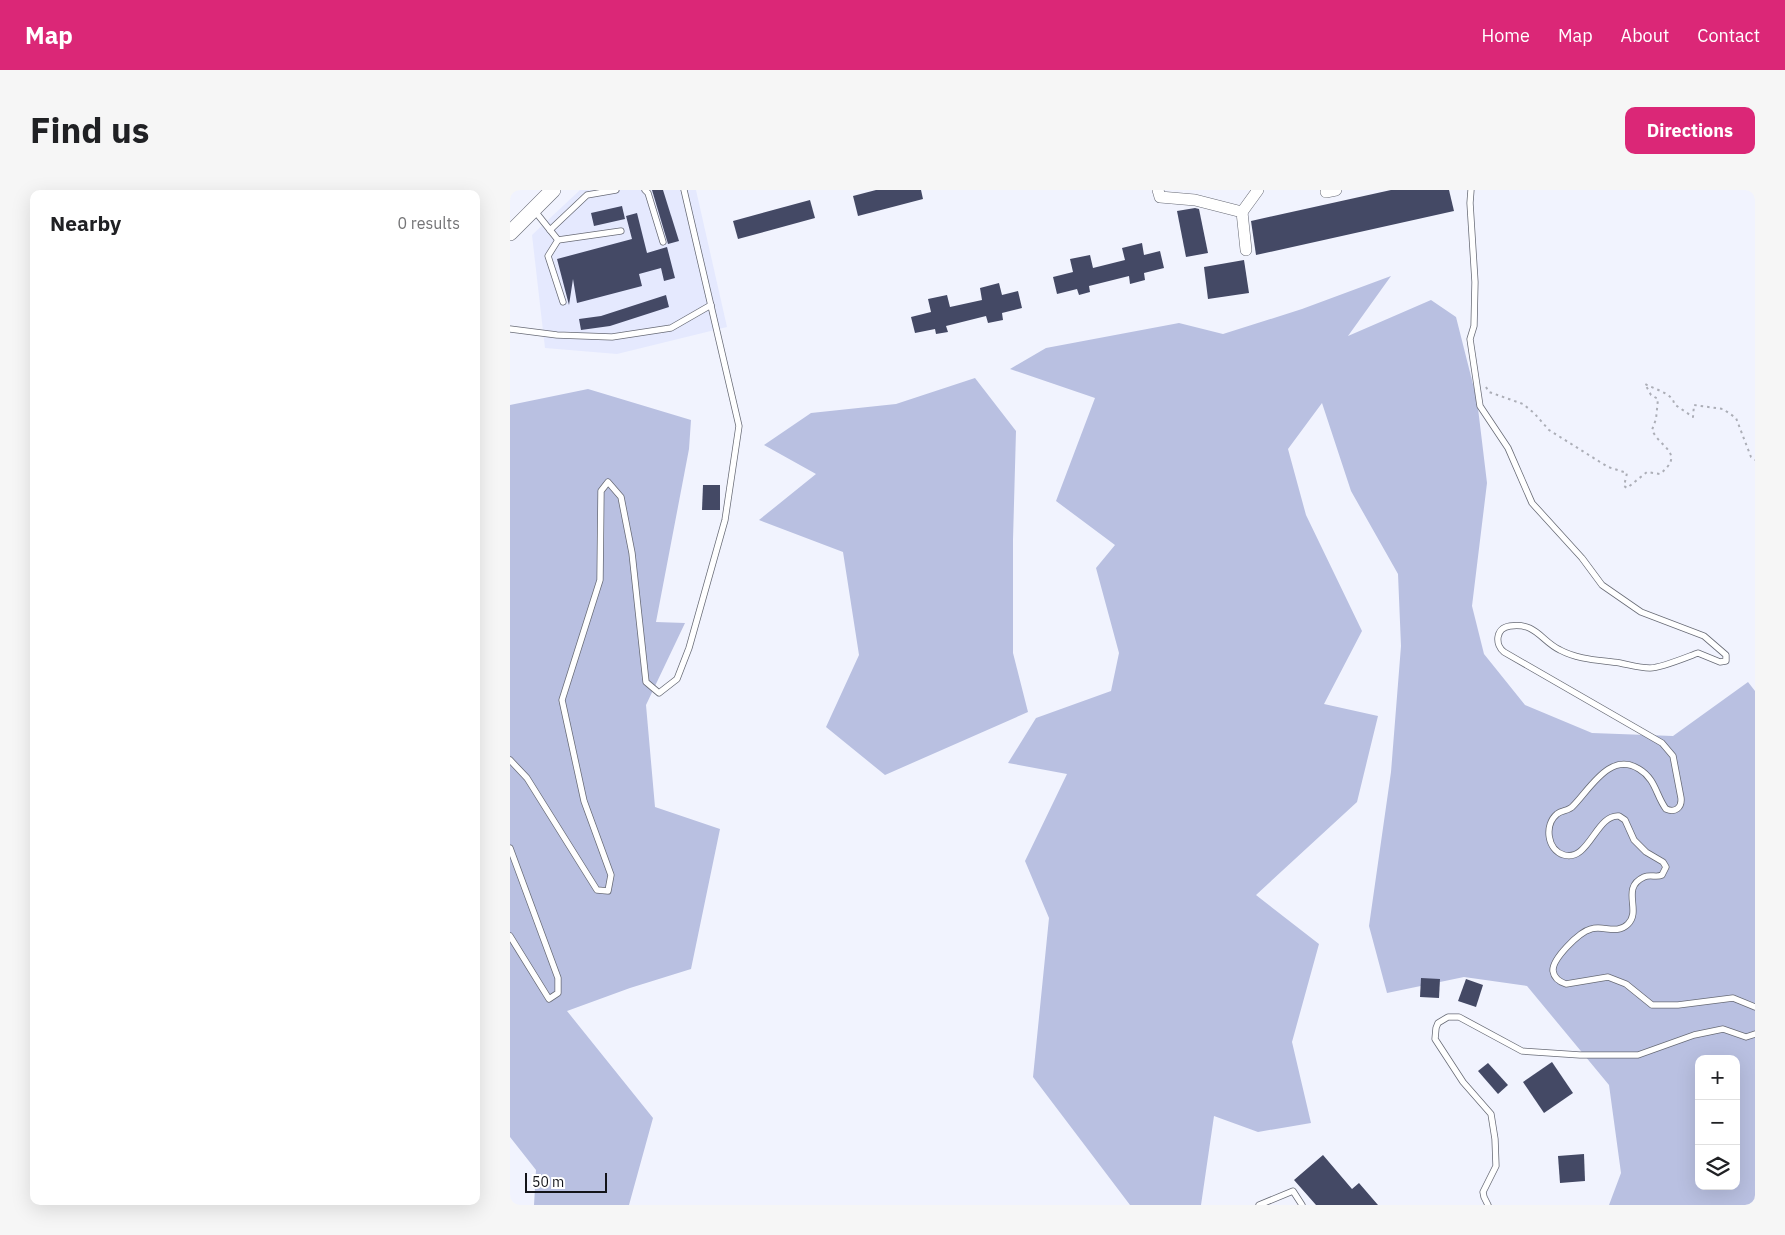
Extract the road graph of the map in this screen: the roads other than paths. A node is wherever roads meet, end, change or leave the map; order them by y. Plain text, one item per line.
1 (553, 190) edge
2 (616, 190) edge
3 (645, 190) edge
4 (684, 190) edge
5 (1158, 190) edge
6 (1258, 190) edge
7 (1327, 190) edge
8 (1336, 190) edge
9 (1471, 190) edge
10 (534, 210) junction
11 (1242, 212) junction
12 (550, 230) junction
13 (621, 231) dead end
14 (510, 234) edge
15 (558, 240) junction
16 (663, 242) dead end
17 (1246, 250) dead end
18 (563, 302) dead end
19 (711, 305) junction
20 (510, 329) edge
21 (510, 760) edge
22 (510, 848) edge
23 (510, 936) edge
24 (1755, 1007) edge
25 (1755, 1034) edge
26 (1258, 1205) edge
27 (1302, 1205) edge
28 (1488, 1205) edge

1 - 10 street
2 - 12 lane
3 - 16 lane
4 - 19 lane
5 - 11 street
6 - 11 street
7 - 8 street
9 - 24 lane
10 - 12 lane
10 - 14 street
11 - 17 street
12 - 15 lane
13 - 15 lane
15 - 18 lane
19 - 20 lane
19 - 21 lane
22 - 23 lane
25 - 28 lane
26 - 27 lane

